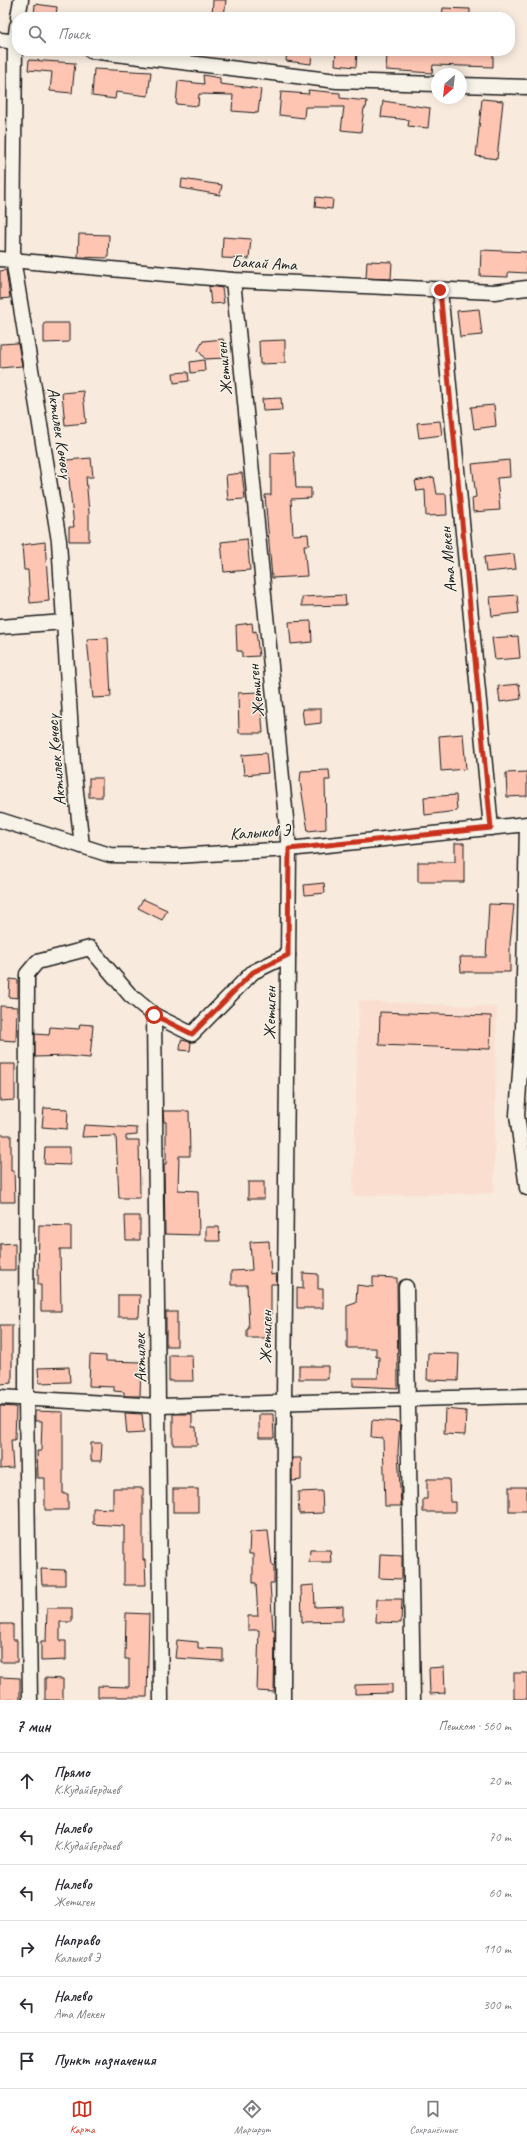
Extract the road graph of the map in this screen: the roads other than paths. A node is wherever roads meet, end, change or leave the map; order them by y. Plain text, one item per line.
1 (20, 0) edge
2 (19, 12) edge
3 (0, 40) edge
4 (12, 42) edge
5 (15, 56) edge
6 (131, 56) edge
7 (431, 84) edge
8 (467, 85) edge
9 (527, 87) edge
10 (7, 259) edge
11 (234, 280) junction
12 (527, 288) edge
13 (440, 290) junction
14 (64, 622) junction
15 (0, 627) edge
16 (0, 820) edge
17 (527, 824) edge
18 (491, 828) junction
19 (82, 846) junction
20 (289, 849) junction
21 (288, 955) junction
22 (154, 1015) junction
23 (523, 1087) edge
24 (527, 1188) edge
25 (406, 1287) dead end
26 (527, 1396) edge
27 (0, 1397) edge
28 (26, 1397) junction
29 (408, 1400) junction
30 (284, 1404) junction
31 (159, 1406) junction
32 (30, 1700) edge
33 (160, 1700) edge
34 (283, 1700) edge
35 (413, 1700) edge

1 - 2 street
3 - 4 street
5 - 10 street, Актилек Көчөсү
6 - 7 street
8 - 9 street
10 - 11 street, Бакай Ата
10 - 14 street, Актилек Көчөсү
11 - 13 street, Бакай Ата
11 - 20 street, Жетиген
12 - 13 street, Бакай Ата
13 - 18 street, Ата Мекен
14 - 15 street
14 - 19 street, Актилек Көчөсү
16 - 19 street, Калыков Э
17 - 18 street, Калыков Э
17 - 23 street
18 - 20 street, Калыков Э
19 - 20 street, Калыков Э
20 - 21 street, Жетиген
21 - 22 street
21 - 30 street, Жетиген
22 - 28 street
22 - 31 street, Актилек
23 - 24 street
25 - 29 street
26 - 29 street
27 - 28 street
28 - 31 street
28 - 32 street
29 - 30 street
29 - 35 street
30 - 31 street
30 - 34 street, Жетиген
31 - 33 street, Актилек

